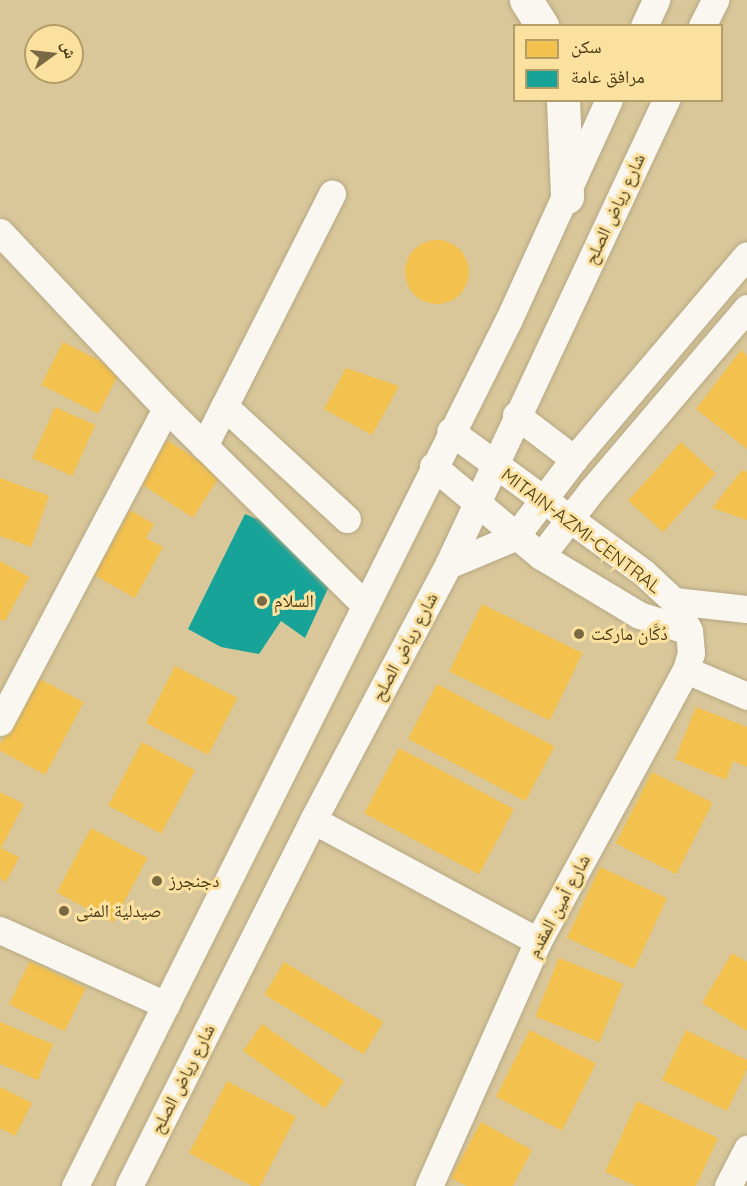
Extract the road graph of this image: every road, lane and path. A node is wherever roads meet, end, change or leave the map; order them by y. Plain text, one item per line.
1 (526, 0) edge
2 (656, 0) edge
3 (715, 0) edge
4 (541, 24) edge
5 (645, 24) edge
6 (703, 24) edge
7 (564, 102) edge
8 (608, 102) edge
9 (665, 102) edge
10 (332, 194) dead end
11 (567, 197) junction
12 (0, 232) edge
13 (747, 255) edge
14 (747, 308) edge
15 (224, 406) junction
16 (166, 408) junction
17 (516, 415) junction
18 (450, 431) junction
19 (204, 446) junction
20 (574, 459) junction
21 (433, 466) junction
22 (493, 466) junction
23 (543, 502) junction
24 (477, 505) junction
25 (347, 519) dead end
26 (569, 520) junction
27 (515, 537) junction
28 (541, 556) junction
29 (448, 565) junction
30 (674, 601) junction
31 (366, 606) junction
32 (747, 609) edge
33 (689, 631) junction
34 (686, 670) junction
35 (747, 696) edge
36 (0, 722) edge
37 (313, 820) junction
38 (0, 930) edge
39 (538, 941) junction
40 (166, 1005) junction
41 (747, 1149) edge
42 (75, 1186) edge
43 (129, 1186) edge
44 (429, 1186) edge
45 (728, 1186) edge

1 - 4 highway
2 - 5 street
3 - 6 street
7 - 11 highway
8 - 11 street
9 - 17 street, شارع رياض الصلح
10 - 15 street
11 - 18 street
12 - 16 street
13 - 20 street
14 - 26 street
15 - 19 street
15 - 25 street
16 - 19 street
16 - 36 street
17 - 20 street
17 - 22 street, شارع رياض الصلح
18 - 21 street
18 - 22 street, MITAIN-AZMI-CENTRAL
19 - 31 street
20 - 23 street
21 - 24 street, MITAIN-AZMI-CENTRAL
21 - 31 street
22 - 23 street, MITAIN-AZMI-CENTRAL
22 - 24 street, شارع رياض الصلح
23 - 26 street, MITAIN-AZMI-CENTRAL
23 - 27 street
24 - 27 street, MITAIN-AZMI-CENTRAL
24 - 29 street, شارع رياض الصلح
26 - 28 street
26 - 30 street, MITAIN-AZMI-CENTRAL
27 - 28 street, MITAIN-AZMI-CENTRAL
27 - 29 street
28 - 33 street, MITAIN-AZMI-CENTRAL
29 - 37 street, شارع رياض الصلح
30 - 32 street
30 - 33 street, MITAIN-AZMI-CENTRAL
31 - 40 street
33 - 34 street, شارع أمين المقدم
34 - 35 street
34 - 39 street, شارع أمين المقدم
37 - 39 street
37 - 43 street, شارع رياض الصلح
38 - 40 street
39 - 44 street, شارع أمين المقدم
40 - 42 street
41 - 45 street

